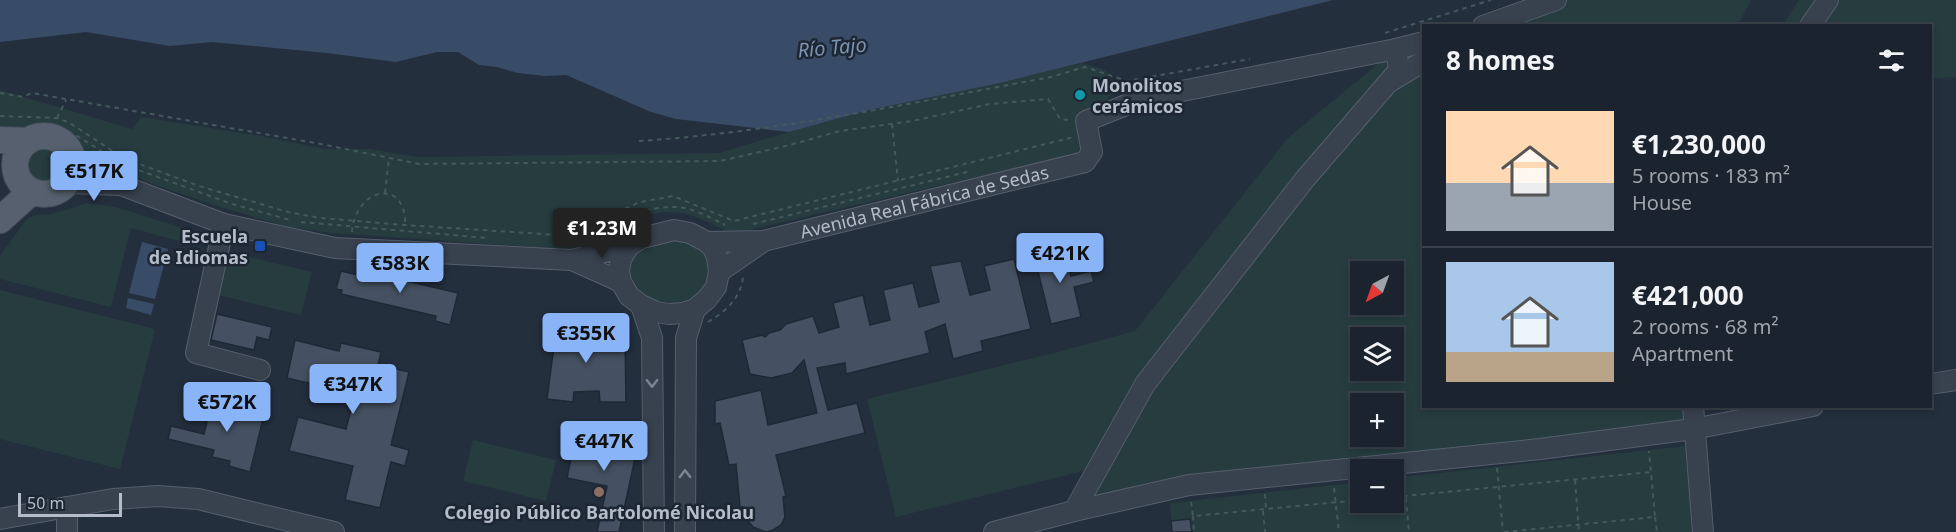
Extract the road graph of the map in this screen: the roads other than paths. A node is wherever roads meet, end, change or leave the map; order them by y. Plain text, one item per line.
1 (1556, 0) edge
2 (1828, 0) edge
3 (1489, 24) edge
4 (1811, 24) edge
5 (1422, 43) edge
6 (1396, 50) junction
7 (1422, 62) edge
8 (1386, 84) junction
9 (34, 134) junction
10 (0, 140) edge
11 (70, 171) junction
12 (16, 173) edge
13 (0, 218) edge
14 (224, 224) junction
15 (761, 232) junction
16 (707, 242) junction
17 (629, 246) junction
18 (572, 260) junction
19 (719, 272) junction
20 (621, 282) junction
21 (641, 305) junction
22 (698, 318) junction
23 (260, 370) dead end
24 (1956, 380) edge
25 (1932, 384) edge
26 (1693, 408) edge
27 (1803, 408) edge
28 (1694, 429) junction
29 (67, 507) junction
30 (1074, 511) junction
31 (0, 519) edge
32 (280, 526) edge
33 (67, 532) edge
34 (334, 532) edge
35 (654, 532) edge
36 (685, 532) edge
37 (994, 532) edge
38 (1703, 532) edge

1 - 3 street
2 - 4 street
5 - 6 street
6 - 8 street
6 - 15 street, Avenida Real Fábrica de Sedas
7 - 8 street
8 - 30 street
9 - 10 main road
9 - 11 main road
9 - 12 main road
11 - 12 main road
11 - 14 street, Avenida Real Fábrica de Sedas
12 - 13 main road
14 - 18 street, Avenida Real Fábrica de Sedas
14 - 23 street
15 - 16 street, Avenida Real Fábrica de Sedas
15 - 19 street, Avenida Real Fábrica de Sedas
16 - 17 street, Avenida Real Fábrica de Sedas
16 - 19 street
17 - 18 street, Avenida Real Fábrica de Sedas
17 - 20 street
18 - 20 street, Avenida Real Fábrica de Sedas
19 - 22 street, Avenida Real Fábrica de Sedas
20 - 21 street, Avenida Real Fábrica de Sedas
21 - 22 street
21 -> 35 street
36 -> 22 street
24 - 25 street
26 - 28 street
27 - 28 street
28 - 30 street
28 - 38 street
29 - 31 street
29 - 32 street
29 - 33 street
30 - 37 street
32 - 34 street

